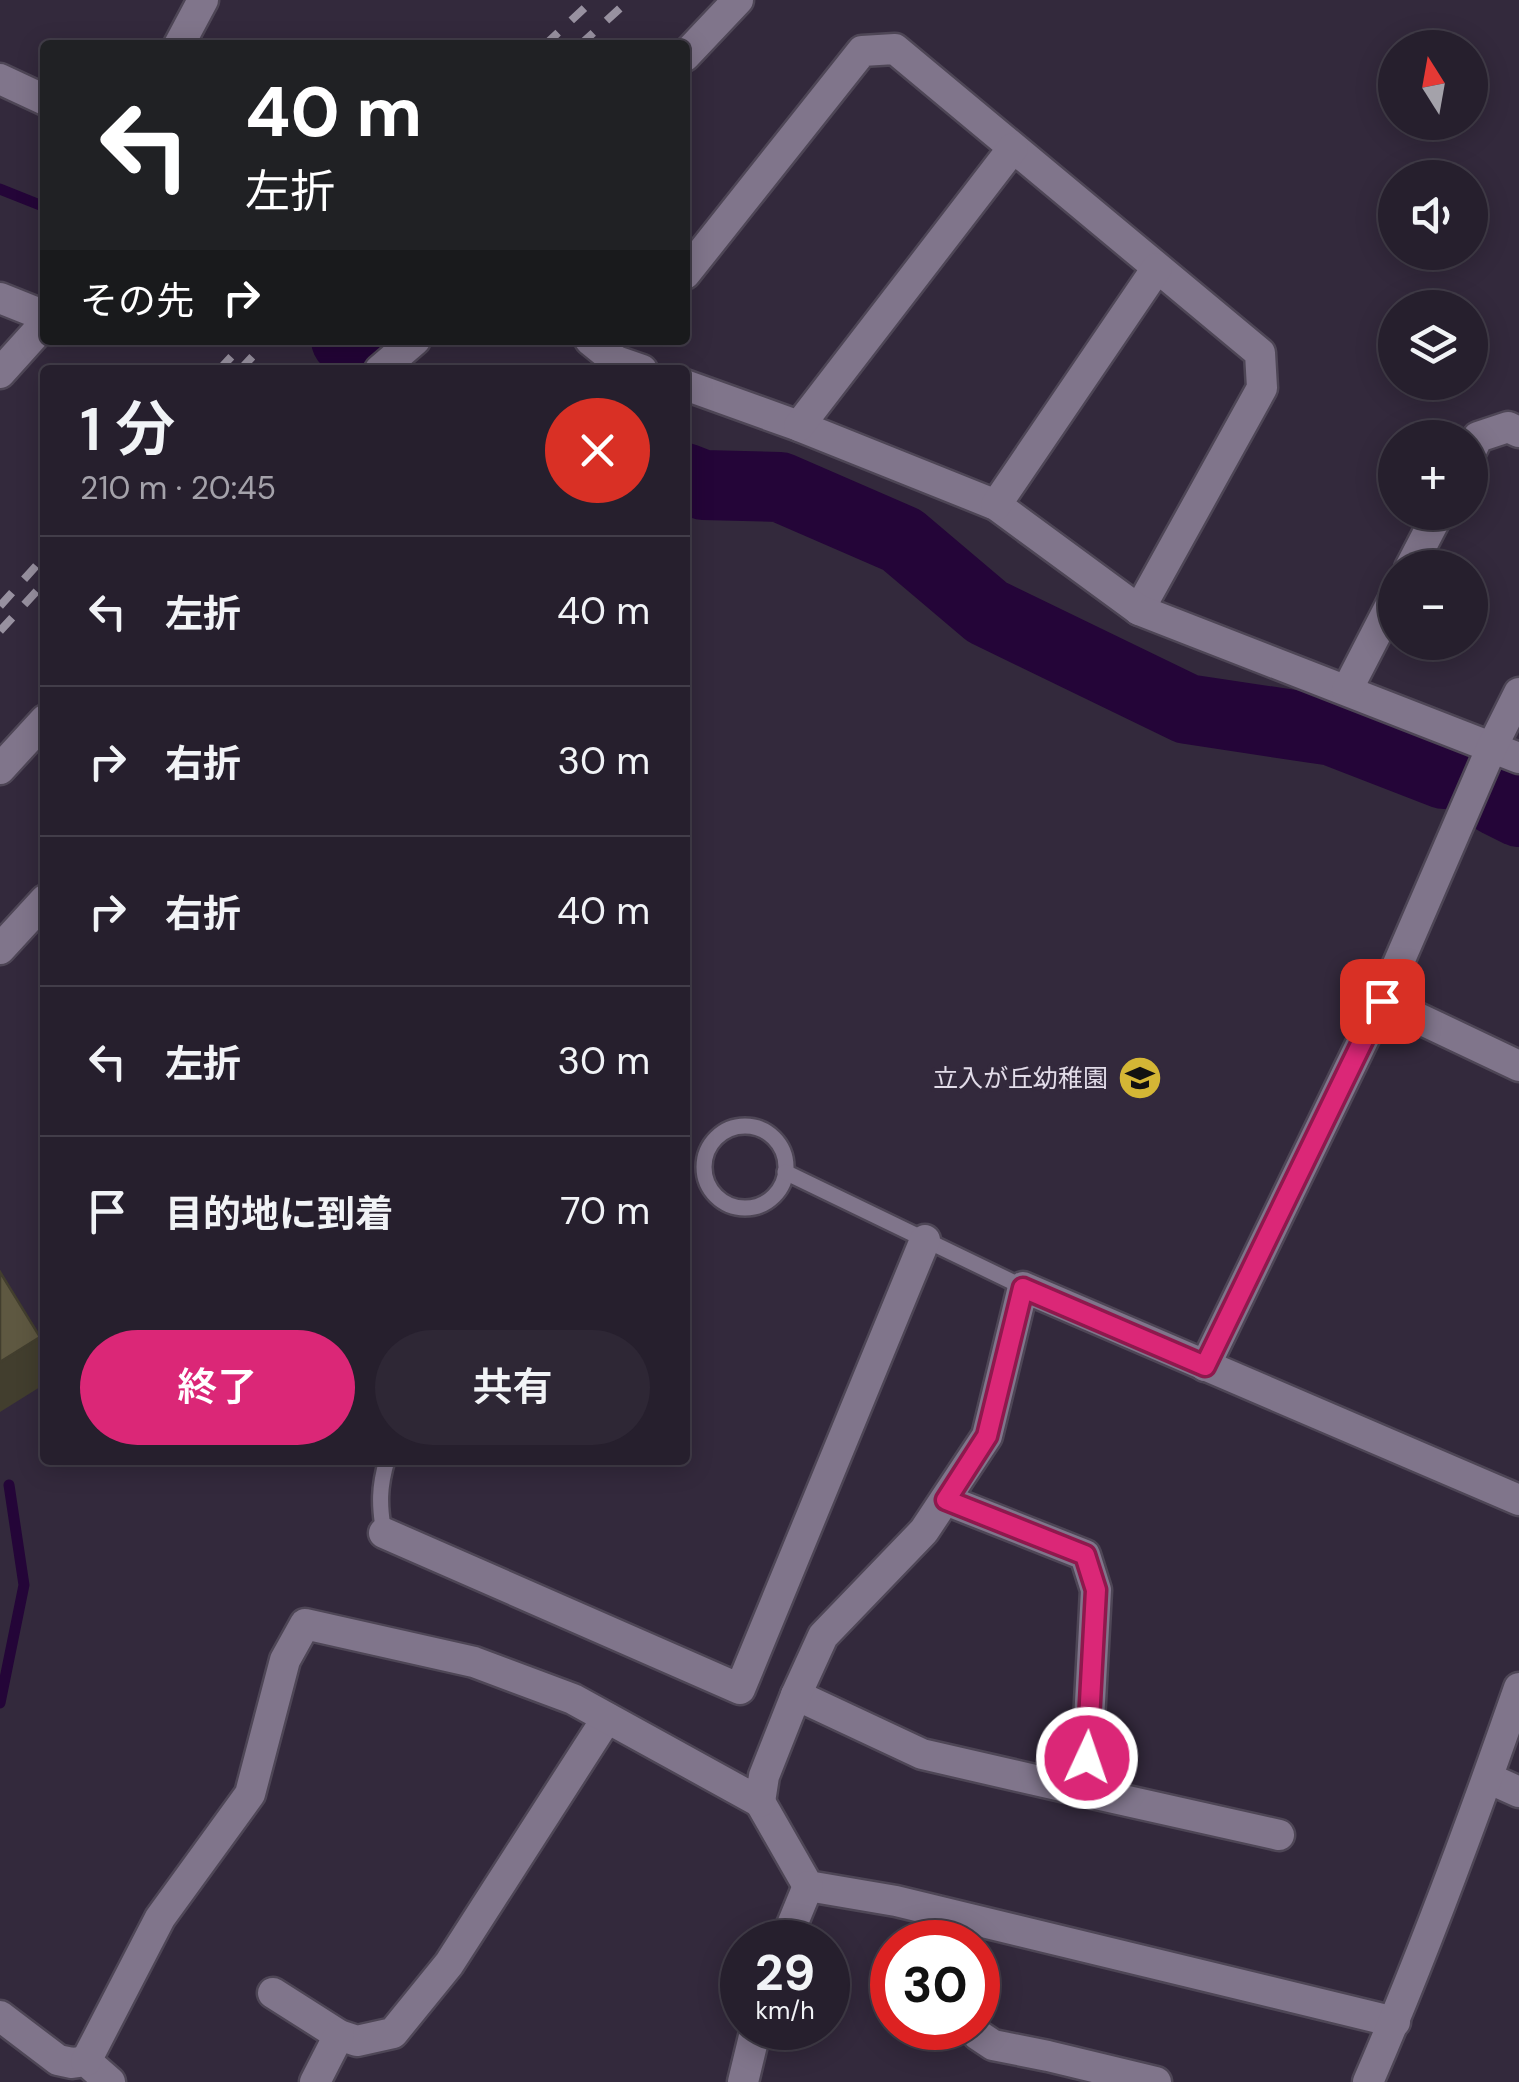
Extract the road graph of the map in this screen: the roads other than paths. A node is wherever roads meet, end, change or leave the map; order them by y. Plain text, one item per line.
1 (203, 0) edge
2 (738, 0) edge
3 (182, 40) edge
4 (690, 51) edge
5 (0, 79) edge
6 (40, 98) edge
7 (1012, 148) junction
8 (690, 268) edge
9 (1157, 268) junction
10 (0, 298) edge
11 (40, 317) edge
12 (40, 325) edge
13 (409, 345) edge
14 (602, 345) edge
15 (630, 357) edge
16 (386, 365) edge
17 (0, 374) edge
18 (690, 387) edge
19 (800, 426) junction
20 (1519, 432) edge
21 (1488, 433) edge
22 (996, 505) junction
23 (1139, 610) junction
24 (1378, 629) edge
25 (1346, 690) junction
26 (1519, 693) edge
27 (40, 725) edge
28 (1505, 752) edge
29 (0, 769) edge
30 (40, 905) edge
31 (0, 949) edge
32 (1382, 1001) junction
33 (1519, 1066) edge
34 (786, 1172) junction
35 (925, 1240) junction
36 (1023, 1288) junction
37 (1205, 1366) junction
38 (386, 1465) edge
39 (946, 1500) junction
40 (1519, 1500) edge
41 (384, 1533) joint
42 (1519, 1688) edge
43 (796, 1695) junction
44 (607, 1718) junction
45 (1488, 1778) junction
46 (1083, 1791) junction
47 (1519, 1792) edge
48 (760, 1802) junction
49 (1279, 1836) dead end
50 (808, 1886) junction
51 (794, 1920) edge
52 (273, 1993) dead end
53 (0, 2016) edge
54 (1395, 2022) junction
55 (338, 2035) junction
56 (1000, 2048) edge
57 (751, 2050) edge
58 (86, 2061) junction
59 (110, 2082) edge
60 (315, 2082) edge
61 (743, 2082) edge
62 (1156, 2082) edge
63 (1368, 2082) edge

1 - 3 street
2 - 4 street
5 - 6 street
7 - 8 street
7 - 9 street
7 - 19 street
9 - 22 street
9 - 23 street
10 - 11 street
12 - 17 street
13 - 16 street
14 - 15 street
18 - 19 street
19 - 22 street
20 - 21 street
22 - 23 street
23 - 25 street
24 - 25 street
25 - 28 street
26 - 28 street
27 - 29 street
28 - 32 street
30 - 31 street
32 - 33 street
32 - 37 street
34 - 34 lane
34 - 35 lane
35 - 36 lane
35 - 41 street
36 - 37 street
36 - 39 street
37 - 40 street
38 - 41 lane
39 - 43 street
39 - 46 street
42 - 45 street
43 - 46 street
43 - 48 street
44 - 48 street
44 - 55 street
44 - 58 street
45 - 47 street
45 - 54 street
46 - 49 street
48 - 50 street
50 - 51 street
50 - 54 street
52 - 55 street
53 - 58 street
54 - 63 street
55 - 60 street
56 - 62 street
57 - 61 street
58 - 59 street

